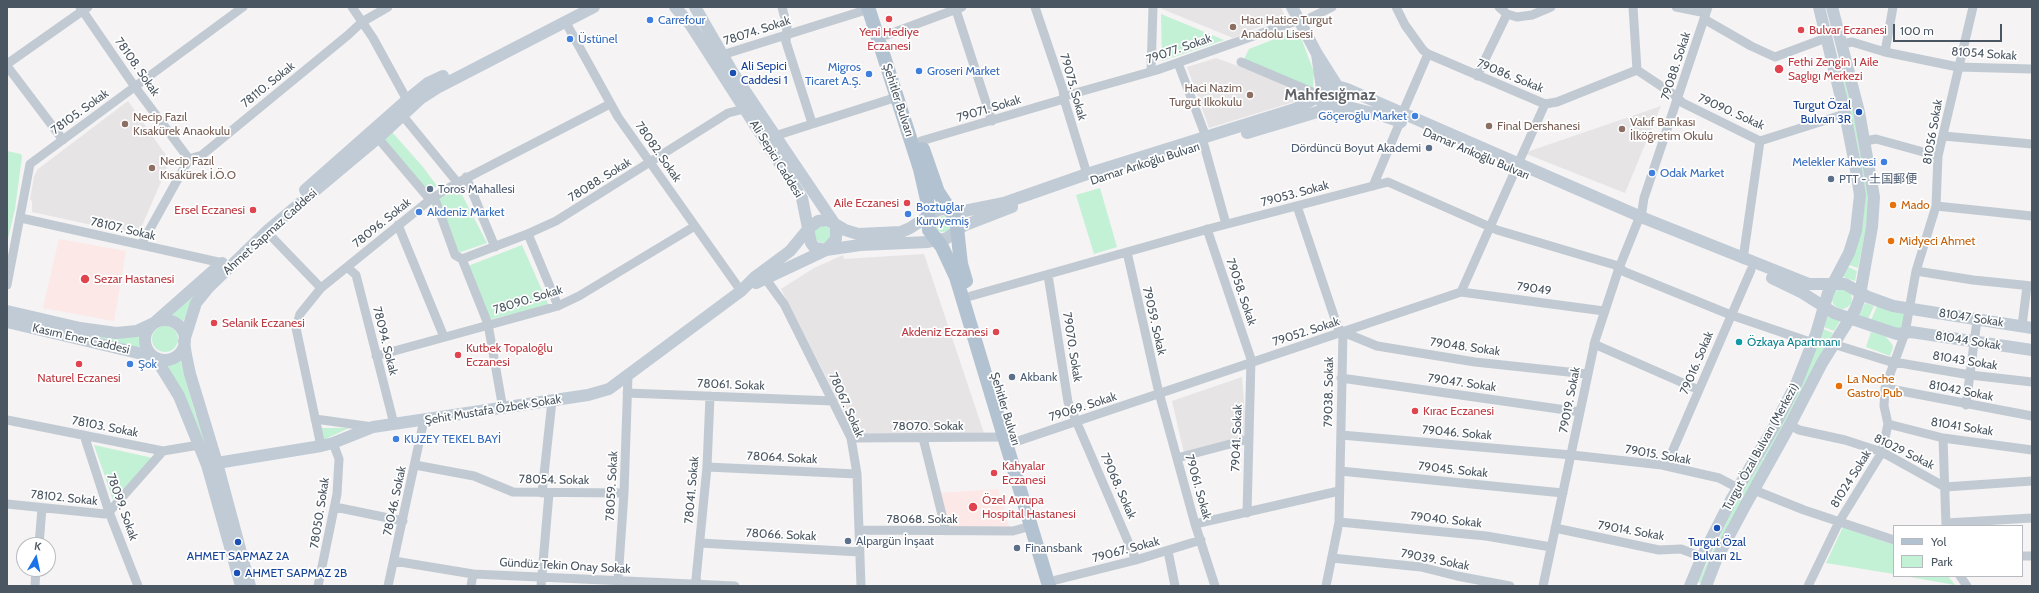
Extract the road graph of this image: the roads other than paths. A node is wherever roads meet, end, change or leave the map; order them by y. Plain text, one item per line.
1 (243, 7) edge
2 (352, 7) edge
3 (388, 7) edge
4 (576, 7) edge
5 (594, 7) edge
6 (675, 7) edge
7 (695, 7) edge
8 (782, 7) edge
9 (1035, 7) edge
10 (1292, 7) edge
11 (1332, 7) edge
12 (1396, 7) edge
13 (1500, 7) edge
14 (1550, 7) edge
15 (1633, 7) edge
16 (1676, 7) edge
17 (1819, 7) edge
18 (1832, 7) edge
19 (1892, 7) edge
20 (1973, 7) edge
21 (84, 8) edge
22 (872, 8) edge
23 (959, 8) edge
24 (1150, 8) edge
25 (1706, 13) edge
26 (1507, 14) junction
27 (1299, 20) junction
28 (565, 21) junction
29 (362, 22) junction
30 (786, 34) junction
31 (887, 35) junction
32 (1826, 38) junction
33 (1842, 44) junction
34 (1885, 52) junction
35 (1318, 54) junction
36 (1428, 54) junction
37 (722, 55) junction
38 (1241, 62) dead end
39 (1178, 63) junction
40 (7, 65) edge
41 (1958, 67) junction
42 (2032, 69) edge
43 (1637, 70) junction
44 (1151, 71) junction
45 (1477, 76) junction
46 (1337, 86) junction
47 (135, 87) junction
48 (1317, 90) junction
49 (897, 97) junction
50 (1065, 97) junction
51 (1678, 98) junction
52 (407, 100) junction
53 (610, 104) junction
54 (1545, 104) junction
55 (1334, 107) junction
56 (744, 109) junction
57 (1845, 114) junction
58 (403, 116) junction
59 (1401, 118) junction
60 (992, 121) junction
61 (812, 124) junction
62 (1943, 136) junction
63 (775, 137) junction
64 (378, 138) junction
65 (63, 140) junction
66 (1205, 141) junction
67 (1760, 141) junction
68 (1865, 141) junction
69 (921, 142) junction
70 (2032, 144) edge
71 (1938, 156) junction
72 (190, 159) junction
73 (651, 163) junction
74 (1517, 167) junction
75 (1087, 174) junction
76 (466, 177) junction
77 (457, 182) junction
78 (1373, 186) junction
79 (431, 199) junction
80 (1297, 206) junction
81 (1936, 206) junction
82 (949, 210) junction
83 (927, 216) junction
84 (2032, 216) edge
85 (21, 218) junction
86 (1638, 220) junction
87 (833, 222) junction
88 (1226, 224) junction
89 (398, 225) junction
90 (695, 226) junction
91 (1492, 227) junction
92 (1207, 229) junction
93 (808, 231) junction
94 (957, 231) junction
95 (267, 232) junction
96 (528, 234) junction
97 (935, 240) junction
98 (141, 245) junction
99 (495, 247) junction
100 (826, 250) junction
101 (1126, 252) junction
102 (462, 259) junction
103 (1743, 259) junction
104 (220, 265) junction
105 (347, 267) junction
106 (1619, 268) junction
107 (1751, 270) junction
108 (1916, 271) junction
109 (1048, 275) junction
110 (764, 276) junction
111 (7, 284) edge
112 (1833, 284) junction
113 (2029, 286) edge
114 (321, 288) junction
115 (741, 291) junction
116 (1461, 292) junction
117 (1860, 292) junction
118 (971, 296) junction
119 (558, 306) junction
120 (1825, 306) junction
121 (1910, 308) junction
122 (7, 311) edge
123 (1604, 311) junction
124 (1730, 315) junction
125 (1850, 317) junction
126 (1977, 320) junction
127 (7, 322) edge
128 (154, 323) junction
129 (488, 324) junction
130 (2027, 327) edge
131 (1342, 332) junction
132 (1905, 333) junction
133 (444, 337) junction
134 (184, 341) junction
135 (1974, 342) junction
136 (1813, 343) junction
137 (1594, 344) junction
138 (1833, 344) junction
139 (2032, 350) edge
140 (376, 356) junction
141 (155, 357) junction
142 (1895, 362) junction
143 (1251, 363) junction
144 (1587, 374) junction
145 (1970, 375) junction
146 (628, 376) junction
147 (1341, 378) junction
148 (2032, 382) edge
149 (1885, 388) junction
150 (1699, 390) junction
151 (627, 393) junction
152 (1159, 395) junction
153 (710, 396) junction
154 (552, 400) junction
155 (833, 401) junction
156 (1966, 404) junction
157 (503, 409) junction
158 (1580, 412) junction
159 (2032, 416) edge
160 (315, 419) junction
161 (7, 420) edge
162 (424, 420) junction
163 (1076, 422) junction
164 (394, 424) junction
165 (1888, 424) junction
166 (1790, 425) junction
167 (373, 427) junction
168 (1341, 435) junction
169 (84, 436) junction
170 (851, 438) junction
171 (923, 438) junction
172 (1943, 438) junction
173 (1010, 439) junction
174 (1249, 439) junction
175 (333, 443) junction
176 (199, 445) junction
177 (321, 446) junction
178 (2032, 450) edge
179 (164, 451) junction
180 (1882, 452) junction
181 (1572, 455) junction
182 (1177, 458) junction
183 (217, 463) junction
184 (415, 466) junction
185 (1666, 466) junction
186 (706, 467) junction
187 (1340, 471) junction
188 (857, 474) junction
189 (2032, 481) edge
190 (1945, 486) junction
191 (1738, 488) junction
192 (1754, 490) junction
193 (1339, 491) junction
194 (545, 493) junction
195 (624, 493) junction
196 (1563, 493) junction
197 (7, 504) edge
198 (335, 507) junction
199 (42, 508) junction
200 (109, 512) junction
201 (1247, 513) junction
202 (2032, 518) edge
203 (403, 521) junction
204 (1339, 522) junction
205 (1839, 522) junction
206 (1195, 524) junction
207 (1946, 525) edge
208 (1032, 526) junction
209 (1555, 528) junction
210 (859, 530) junction
211 (946, 531) junction
212 (40, 537) edge
213 (1201, 540) junction
214 (1893, 540) edge
215 (700, 543) junction
216 (1551, 547) junction
217 (1168, 551) junction
218 (860, 552) junction
219 (1702, 557) junction
220 (1332, 558) junction
221 (394, 560) junction
222 (1136, 560) junction
223 (473, 574) junction
224 (1961, 577) edge
225 (618, 580) junction
226 (542, 582) edge
227 (639, 584) edge
228 (1054, 584) edge
229 (699, 585) edge
230 (138, 586) edge
231 (240, 586) edge
232 (250, 586) edge
233 (318, 586) edge
234 (388, 586) edge
235 (471, 586) edge
236 (735, 586) edge
237 (861, 586) edge
238 (1175, 586) edge
239 (1215, 586) edge
240 (1326, 586) edge
241 (1510, 586) edge
242 (1543, 586) edge
243 (1690, 586) edge
244 (1706, 586) edge
245 (1808, 586) edge
246 (1967, 586) edge

1 - 47 street, 78105. Sokak
2 - 29 street
3 - 29 street, 78110. Sokak
4 - 52 main road, Ahmet Sapmaz Caddesi
5 - 28 main road, Ahmet Sapmaz Caddesi
6 - 56 main road, Ali Sepici Caddesi
7 - 37 main road, Ali Sepici Caddesi
8 - 30 street
9 - 50 street, 79075. Sokak
10 - 27 main road
11 - 27 street, 79077. Sokak
12 - 36 street, 79086. Sokak
13 - 26 street
14 - 26 street
15 - 43 street
16 - 25 street
17 - 32 main road
18 - 33 main road
19 - 34 street
20 - 41 street, 81056 Sokak
21 - 40 street
21 - 47 street, 78108. Sokak
22 - 30 street, 78074. Sokak
22 - 31 main road, Şehitler Bulvarı
22 - 49 main road, Şehitler Bulvarı
23 - 31 street
23 - 60 street
24 - 44 street
25 - 32 street
25 - 51 street, 79088. Sokak
26 - 45 street
27 - 35 main road
27 - 39 street, 79077. Sokak
28 - 53 street, 78082. Sokak
28 - 58 main road, Ahmet Sapmaz Caddesi
29 - 52 street
29 - 72 street, 78110. Sokak
30 - 37 street, 78074. Sokak
30 - 61 street
31 - 69 main road, Şehitler Bulvarı
32 - 57 main road
33 - 34 street, 81054 Sokak
33 - 68 main road
34 - 41 street, 81054 Sokak
35 - 46 main road
35 - 48 main road
36 - 45 street, 79086. Sokak
36 - 59 street
37 - 63 main road, Ali Sepici Caddesi
38 - 48 street
39 - 44 street, 79077. Sokak
39 - 66 street
40 - 65 street
41 - 42 street, 81054 Sokak
41 - 62 street, 81056 Sokak
43 - 51 street, 79090. Sokak
43 - 54 street, 79086. Sokak
44 - 50 street, 79077. Sokak
45 - 54 street, 79086. Sokak
46 - 48 main road
46 - 55 main road
46 - 59 main road, Damar Arıkoğlu Bulvarı
47 - 65 street, 78105. Sokak
47 - 72 street, 78108. Sokak
48 - 55 main road
48 - 66 main road, Damar Arıkoğlu Bulvarı
49 - 61 street
49 - 83 main road, Şehitler Bulvarı
50 - 60 street, 79071. Sokak
50 - 75 street, 79075. Sokak
51 - 67 street, 79090. Sokak
51 - 86 street, 79088. Sokak
52 - 104 main road, Ahmet Sapmaz Caddesi
53 - 73 street, 78082. Sokak
53 - 76 street, 78096. Sokak
54 - 74 street
55 - 59 main road, Damar Arıkoğlu Bulvarı
55 - 66 main road, Damar Arıkoğlu Bulvarı
56 - 73 street, 78088. Sokak
56 - 93 main road, Ali Sepici Caddesi
57 - 67 street, 79090. Sokak
57 - 112 main road
58 - 64 main road, Ahmet Sapmaz Caddesi
58 - 77 street
59 - 74 main road, Damar Arıkoğlu Bulvarı
59 - 78 street
60 - 69 street, 79071. Sokak
61 - 63 street
62 - 70 street
62 - 71 street, 81056 Sokak
63 - 87 main road, Ali Sepici Caddesi
64 - 79 street
64 - 95 main road, Ahmet Sapmaz Caddesi
65 - 85 street, 78105. Sokak
66 - 75 main road, Damar Arıkoğlu Bulvarı
66 - 88 street
66 - 94 main road, Damar Arıkoğlu Bulvarı
67 - 103 street
68 - 71 street
68 - 117 main road
69 - 82 main road, Şehitler Bulvarı
71 - 81 street, 81056 Sokak
72 - 98 street
73 - 90 street, 78082. Sokak
73 - 96 street, 78088. Sokak
74 - 86 main road, Damar Arıkoğlu Bulvarı
74 - 91 street
75 - 82 main road, Damar Arıkoğlu Bulvarı
76 - 77 street, 78096. Sokak
76 - 99 street
77 - 79 street, 78096. Sokak
78 - 80 street, 79053. Sokak
78 - 91 street, 79053. Sokak
79 - 89 street, 78096. Sokak
79 - 102 street
80 - 88 street, 79053. Sokak
80 - 131 street, 79038. Sokak
81 - 84 street
81 - 108 street, 81056 Sokak
82 - 83 main road
82 - 94 main road
83 - 87 main road, Ali Sepici Caddesi
83 - 97 main road
85 - 98 street, 78107. Sokak
85 - 111 street, 78105. Sokak
86 - 103 main road, Damar Arıkoğlu Bulvarı
86 - 106 street, 79019. Sokak
86 - 107 main road, Damar Arıkoğlu Bulvarı
87 - 93 main road
87 - 100 main road
88 - 92 street, 79053. Sokak
89 - 105 street, 78096. Sokak
89 - 133 street
90 - 115 street, 78082. Sokak
90 - 119 street, 78090. Sokak
91 - 106 street, 79053. Sokak
91 - 116 street
92 - 101 street, 79053. Sokak
92 - 143 street, 79058. Sokak
93 - 100 main road
93 - 110 main road
94 - 97 main road
94 - 118 main road, Şehitler Bulvarı
95 - 114 street
95 - 134 main road, Ahmet Sapmaz Caddesi
96 - 99 street, 78088. Sokak
96 - 119 street
97 - 100 main road
97 - 173 main road, Şehitler Bulvarı
98 - 104 street, 78107. Sokak
99 - 102 street, 78088. Sokak
100 - 110 main road
101 - 109 street, 79053. Sokak
101 - 152 street, 79059. Sokak
102 - 129 street
103 - 112 main road, Damar Arıkoğlu Bulvarı
104 - 128 main road, Ahmet Sapmaz Caddesi
105 - 114 street, 78096. Sokak
105 - 140 street, 78094. Sokak
106 - 123 street, 79019. Sokak
106 - 124 street, 79053. Sokak
107 - 120 main road, Damar Arıkoğlu Bulvarı
107 - 124 street, 79016. Sokak
108 - 113 street
108 - 121 street, 81056 Sokak
109 - 118 street, 79053. Sokak
109 - 163 street, 79070. Sokak
110 - 115 main road
110 - 155 street, 78067. Sokak
112 - 117 main road
112 - 120 main road
113 - 130 street
114 - 160 street, 78096. Sokak
115 - 146 main road, Şehit Mustafa Özbek Sokak
116 - 123 street, 79049
116 - 131 street, 79052. Sokak
117 - 121 main road, 81047 Sokak
117 - 125 main road
118 - 173 main road, Şehitler Bulvarı
119 - 129 street, 78090. Sokak
120 - 125 main road
120 - 136 main road, Turgut Özal Bulvarı (Merkezi)
121 - 126 main road, 81047 Sokak
121 - 132 street, 81056 Sokak
122 - 128 main road, Kasım Ener Caddesi
123 - 137 street, 79019. Sokak
124 - 136 street, 79053. Sokak
124 - 150 street, 79016. Sokak
125 - 132 main road, 81044 Sokak
125 - 138 main road, Turgut Özal Bulvarı (Merkezi)
126 - 130 main road, 81047 Sokak
126 - 135 street
127 - 141 main road, Kasım Ener Caddesi
128 - 134 main road
128 - 141 main road
129 - 133 street, 78090. Sokak
129 - 157 street
131 - 143 street, 79052. Sokak
131 - 144 street, 79048. Sokak
131 - 147 street, 79038. Sokak
132 - 135 main road, 81044 Sokak
132 - 142 street, 81024 Sokak
133 - 140 street, 78090. Sokak
134 - 141 main road
134 - 183 main road, Ahmet Sapmaz Caddesi
135 - 139 main road, 81044 Sokak
135 - 145 street
136 - 191 main road, Turgut Özal Bulvarı (Merkezi)
137 - 144 street, 79019. Sokak
137 - 150 street
138 - 142 street, 81043 Sokak
138 - 166 main road, Turgut Özal Bulvarı (Merkezi)
140 - 164 street, 78094. Sokak
141 - 176 main road
142 - 145 street, 81043 Sokak
142 - 149 street, 81024 Sokak
143 - 152 street, 79052. Sokak
143 - 174 street, 79041. Sokak
144 - 158 street, 79019. Sokak
145 - 148 street, 81043 Sokak
145 - 156 street
146 - 151 street, 78059. Sokak
146 - 154 main road, Şehit Mustafa Özbek Sokak
147 - 158 street, 79047. Sokak
147 - 168 street, 79038. Sokak
149 - 156 street, 81042 Sokak
149 - 165 street, 81024 Sokak
150 - 185 street, 79016. Sokak
151 - 153 street, 78061. Sokak
151 - 195 street, 78059. Sokak
152 - 163 street, 79069. Sokak
152 - 182 street, 79061. Sokak
153 - 155 street, 78061. Sokak
153 - 186 street, 78041. Sokak
154 - 157 main road, Şehit Mustafa Özbek Sokak
154 - 194 street
155 - 170 street, 78067. Sokak
156 - 159 street, 81042 Sokak
157 - 162 main road, Şehit Mustafa Özbek Sokak
158 - 181 street, 79019. Sokak
160 - 167 street
160 - 177 street, 78096. Sokak
161 - 169 street, 78103. Sokak
162 - 164 main road, Şehit Mustafa Özbek Sokak
162 - 184 street, 78046. Sokak
163 - 173 street, 79069. Sokak
163 - 222 street, 79068. Sokak
164 - 167 main road, Şehit Mustafa Özbek Sokak
165 - 172 street, 81041 Sokak
165 - 180 street, 81024 Sokak
166 - 180 street, 81029 Sokak
166 - 192 main road, Turgut Özal Bulvarı (Merkezi)
167 - 175 main road, Şehit Mustafa Özbek Sokak
168 - 181 street, 79046. Sokak
168 - 187 street, 79038. Sokak
169 - 179 street, 78103. Sokak
169 - 200 street, 78099. Sokak
170 - 171 street, 78070. Sokak
170 - 188 street, 78067. Sokak
171 - 173 street, 78070. Sokak
171 - 211 street
172 - 178 street, 81041 Sokak
172 - 190 street
173 - 208 main road, Şehitler Bulvarı
173 - 228 main road, Şehitler Bulvarı
174 - 182 street
174 - 201 street, 79041. Sokak
175 - 177 main road, Şehit Mustafa Özbek Sokak
175 - 198 street, 78050. Sokak
176 - 179 street, 78103. Sokak
176 - 231 main road
177 - 183 main road, Şehit Mustafa Özbek Sokak
179 - 200 street, 78102. Sokak
180 - 190 street, 81029 Sokak
180 - 205 street, 81024 Sokak
181 - 185 street, 79015. Sokak
181 - 196 street, 79019. Sokak
182 - 206 street, 79061. Sokak
183 - 232 main road, Ahmet Sapmaz Caddesi
184 - 194 street, 78054. Sokak
184 - 203 street, 78046. Sokak
185 - 191 street, 79015. Sokak
186 - 188 street, 78064. Sokak
186 - 215 street, 78041. Sokak
187 - 193 street, 79038. Sokak
187 - 196 street, 79045. Sokak
188 - 210 street, 78067. Sokak
189 - 190 street
190 - 207 street
191 - 219 main road, Turgut Özal Bulvarı (Merkezi)
192 - 205 street
192 - 244 main road, Turgut Özal Bulvarı (Merkezi)
193 - 201 street
193 - 204 street, 79038. Sokak
194 - 195 street, 78054. Sokak
194 - 226 street
195 - 225 street, 78059. Sokak
196 - 209 street, 79019. Sokak
197 - 199 street, 78102. Sokak
198 - 203 street
198 - 233 street, 78050. Sokak
199 - 200 street, 78102. Sokak
199 - 212 street
200 - 230 street, 78099. Sokak
201 - 206 street
202 - 207 street
203 - 221 street, 78046. Sokak
204 - 216 street, 79040. Sokak
204 - 220 street, 79038. Sokak
205 - 214 street
205 - 245 street, 81024 Sokak
206 - 213 street, 79061. Sokak
208 - 211 street, 78068. Sokak
208 - 228 main road, Şehitler Bulvarı
209 - 216 street, 79019. Sokak
209 - 219 street, 79014. Sokak
210 - 211 street, 78068. Sokak
210 - 218 street, 78067. Sokak
213 - 217 street, 79067. Sokak
213 - 239 street, 79061. Sokak
215 - 218 street, 78066. Sokak
215 - 229 street, 78041. Sokak
216 - 242 street, 79019. Sokak
217 - 222 street, 79067. Sokak
217 - 238 street
218 - 237 street, 78067. Sokak
219 - 243 main road, Turgut Özal Bulvarı (Merkezi)
220 - 240 street, 79038. Sokak
220 - 241 street, 79039. Sokak
221 - 223 street, Gündüz Tekin Onay Sokak
221 - 234 street, 78046. Sokak
222 - 228 street, 79067. Sokak
223 - 226 street, Gündüz Tekin Onay Sokak
223 - 235 street
224 - 246 street
225 - 226 street, Gündüz Tekin Onay Sokak
225 - 227 street, Gündüz Tekin Onay Sokak
227 - 229 street, Gündüz Tekin Onay Sokak
229 - 236 street, Gündüz Tekin Onay Sokak

